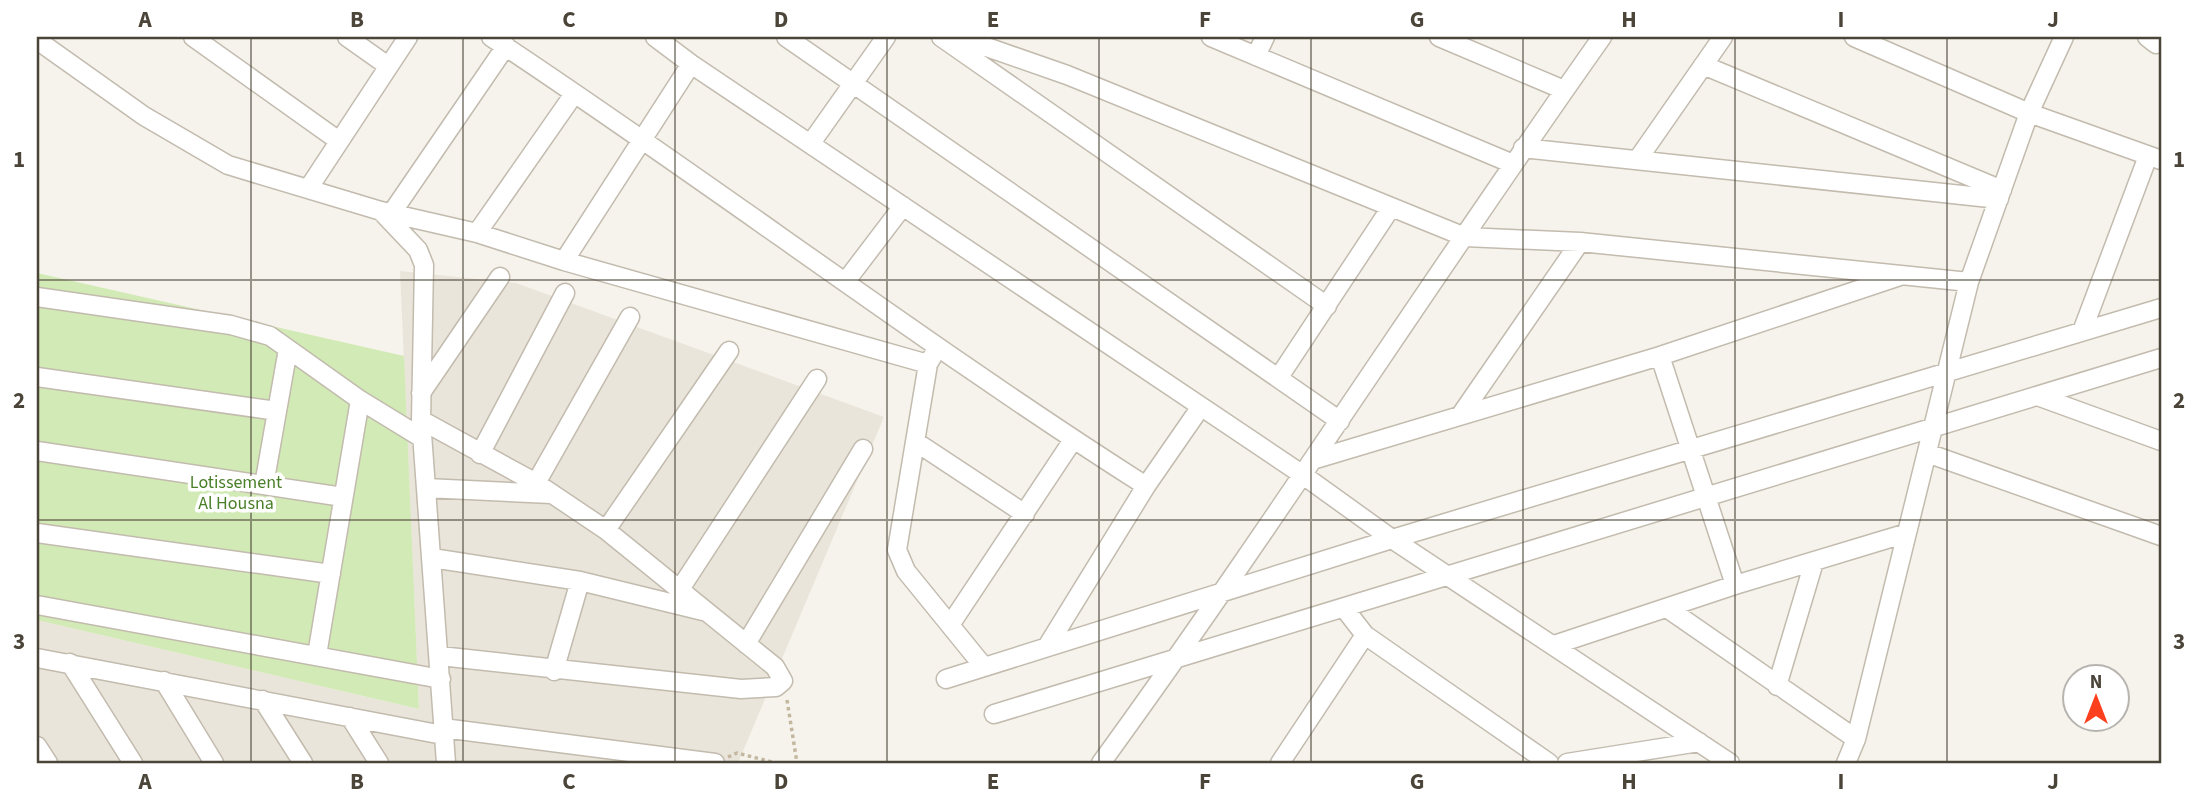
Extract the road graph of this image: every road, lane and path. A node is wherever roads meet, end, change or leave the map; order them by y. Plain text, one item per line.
1 (193, 37) edge
2 (347, 37) edge
3 (408, 37) edge
4 (655, 37) edge
5 (786, 37) edge
6 (886, 37) edge
7 (941, 37) edge
8 (958, 37) edge
9 (1211, 37) edge
10 (1265, 37) edge
11 (1439, 37) edge
12 (1602, 37) edge
13 (1723, 37) edge
14 (1854, 37) edge
15 (2064, 37) edge
16 (37, 40) edge
17 (499, 41) edge
18 (1256, 56) junction
19 (691, 64) junction
20 (1703, 65) junction
21 (388, 66) junction
22 (853, 85) junction
23 (1564, 90) junction
24 (574, 94) junction
25 (2029, 113) junction
26 (642, 137) junction
27 (339, 141) junction
28 (811, 143) junction
29 (1523, 148) junction
30 (2154, 158) edge
31 (1637, 159) junction
32 (1513, 164) junction
33 (308, 189) junction
34 (2000, 195) junction
35 (903, 205) junction
36 (1390, 209) junction
37 (386, 213) junction
38 (477, 233) junction
39 (1465, 237) junction
40 (1580, 242) junction
41 (564, 261) junction
42 (1906, 274) junction
43 (500, 277) dead end
44 (846, 281) junction
45 (1969, 282) junction
46 (565, 293) dead end
47 (37, 297) edge
48 (1327, 306) junction
49 (2161, 308) edge
50 (630, 317) dead end
51 (2083, 329) junction
52 (938, 346) junction
53 (289, 349) junction
54 (729, 351) dead end
55 (1660, 356) junction
56 (2161, 358) edge
57 (928, 365) junction
58 (1944, 372) junction
59 (37, 377) edge
60 (1279, 377) junction
61 (817, 379) dead end
62 (421, 393) junction
63 (2040, 397) junction
64 (360, 400) junction
65 (1200, 408) junction
66 (277, 411) junction
67 (1460, 416) junction
68 (1340, 421) junction
69 (1933, 426) junction
70 (421, 429) junction
71 (1073, 440) junction
72 (2161, 441) edge
73 (916, 442) junction
74 (863, 449) dead end
75 (1690, 449) junction
76 (37, 451) edge
77 (1927, 453) junction
78 (481, 454) junction
79 (1316, 458) junction
80 (1303, 475) junction
81 (536, 483) junction
82 (264, 485) junction
83 (1146, 486) junction
84 (426, 488) junction
85 (553, 494) junction
86 (1704, 496) junction
87 (343, 497) junction
88 (1024, 514) junction
89 (606, 530) junction
90 (37, 533) edge
91 (1906, 533) junction
92 (2161, 536) edge
93 (1392, 539) junction
94 (432, 558) junction
95 (1814, 562) junction
96 (331, 574) junction
97 (1447, 575) junction
98 (580, 582) junction
99 (1735, 585) junction
100 (680, 589) junction
101 (1223, 593) junction
102 (37, 605) edge
103 (1344, 608) junction
104 (1667, 608) junction
105 (705, 612) junction
106 (950, 625) junction
107 (1365, 635) junction
108 (746, 645) junction
109 (1048, 645) junction
110 (1554, 645) junction
111 (317, 655) junction
112 (440, 656) junction
113 (1179, 656) junction
114 (37, 658) edge
115 (70, 663) junction
116 (984, 667) junction
117 (554, 671) junction
118 (440, 679) junction
119 (946, 679) dead end
120 (164, 681) junction
121 (783, 681) junction
122 (1777, 686) junction
123 (263, 700) junction
124 (994, 714) dead end
125 (349, 717) junction
126 (443, 732) junction
127 (1856, 739) junction
128 (1699, 742) junction
129 (37, 746) edge
130 (48, 763) edge
131 (133, 763) edge
132 (214, 763) edge
133 (303, 763) edge
134 (379, 763) edge
135 (446, 763) edge
136 (715, 763) edge
137 (776, 763) edge
138 (797, 763) edge
139 (1101, 763) edge
140 (1280, 763) edge
141 (1549, 763) edge
142 (1567, 763) edge
143 (1730, 763) edge
144 (1846, 763) edge

1 - 27 street
2 - 21 street
3 - 21 street
4 - 19 street
5 - 22 street
6 - 22 street
7 - 48 street
8 - 36 street
9 - 18 street
10 - 18 street
11 - 23 street
12 - 23 street
13 - 20 street
14 - 25 street
15 - 25 street
16 - 33 street
17 - 24 street
17 - 37 street
18 - 32 street
19 - 26 street
19 - 28 street
20 - 31 street
20 - 34 street
21 - 27 street
22 - 28 street
22 - 60 street
23 - 29 street
24 - 26 street
24 - 38 street
25 - 30 street
25 - 34 street
26 - 41 street
26 - 44 street
27 - 33 street
28 - 35 street
29 - 31 street
29 - 32 street
30 - 51 street
31 - 34 street
32 - 39 street
33 - 37 street
34 - 45 street
35 - 44 street
35 - 65 street
36 - 39 street
36 - 48 street
37 - 38 street
37 - 62 street
38 - 41 street
39 - 40 street
39 - 68 street
40 - 42 street
40 - 67 street
41 - 57 street
42 - 45 street
42 - 55 street
43 - 62 street
44 - 52 street
45 - 58 street
46 - 78 street
47 - 53 street
48 - 60 street
49 - 51 street
50 - 81 street
51 - 58 street
52 - 57 street
52 - 71 street
53 - 64 street
53 - 66 street
54 - 89 street
55 - 67 street
55 - 75 street
56 - 63 street
57 - 73 street
58 - 69 street
58 - 75 street
59 - 66 street
60 - 68 street
61 - 100 street
62 - 70 street
63 - 69 street
63 - 72 street
64 - 70 street
64 - 87 street
65 - 80 street
65 - 83 street
66 - 82 street
67 - 79 street
68 - 79 street
69 - 77 street
69 - 86 street
70 - 78 street
70 - 84 street
71 - 83 street
71 - 88 street
73 - 88 street
73 - 106 street
74 - 108 street
75 - 86 street
75 - 93 street
76 - 82 street
77 - 91 street
77 - 92 street
78 - 81 street
79 - 80 street
80 - 93 street
80 - 101 street
81 - 85 street
82 - 87 street
83 - 109 street
84 - 85 street
84 - 94 street
85 - 89 street
86 - 97 street
86 - 99 street
87 - 96 street
88 - 106 street
89 - 100 street
90 - 96 street
91 - 95 street
91 - 127 street
93 - 97 street
93 - 101 street
94 - 98 street
94 - 112 street
95 - 99 street
95 - 122 street
96 - 111 street
97 - 103 street
97 - 110 street
98 - 105 street
98 - 117 street
99 - 104 street
100 - 105 street
101 - 109 street
101 - 113 street
102 - 111 street
103 - 107 street
103 - 113 street
104 - 110 street
104 - 122 street
105 - 108 street
106 - 116 street
107 - 140 street
107 - 141 street
108 - 121 street
109 - 116 street
110 - 128 street
111 - 118 street
112 - 117 street
112 - 118 street
113 - 124 street
113 - 139 street
114 - 115 street
115 - 120 street
115 - 131 street
116 - 119 street
117 - 121 street
118 - 126 street
120 - 123 street
120 - 132 street
121 - 138 path
122 - 127 street
123 - 125 street
123 - 133 street
125 - 126 street
125 - 134 street
126 - 135 street
126 - 136 street
127 - 144 street
128 - 142 street
128 - 143 street
129 - 130 street
136 - 137 path

